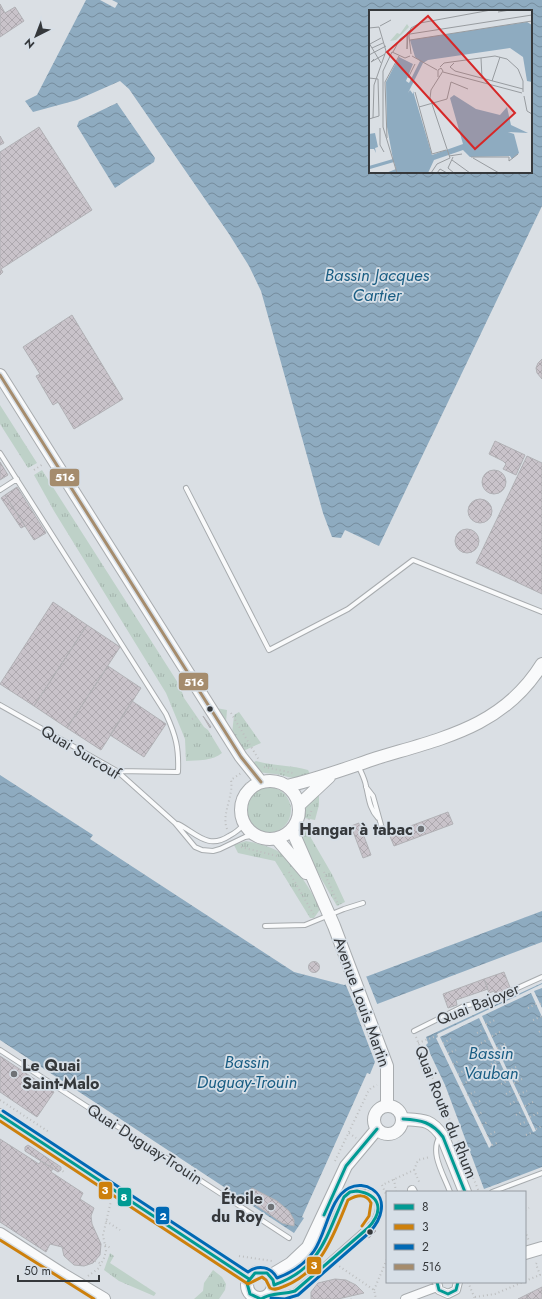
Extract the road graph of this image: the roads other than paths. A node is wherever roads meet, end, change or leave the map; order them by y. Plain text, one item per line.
1 (0, 375) edge
2 (0, 453) edge
3 (17, 479) junction
4 (186, 488) dead end
5 (0, 490) edge
6 (542, 612) edge
7 (542, 664) edge
8 (0, 705) edge
9 (358, 765) junction
10 (117, 771) junction
11 (332, 775) junction
12 (261, 782) junction
13 (287, 786) junction
14 (299, 805) junction
15 (175, 823) junction
16 (244, 824) junction
17 (292, 830) junction
18 (383, 832) dead end
19 (258, 838) junction
20 (277, 839) junction
21 (313, 880) junction
22 (363, 903) dead end
23 (329, 916) junction
24 (265, 926) dead end
25 (542, 977) edge
26 (414, 1032) road end
27 (0, 1050) edge
28 (387, 1106) junction
29 (0, 1115) edge
30 (402, 1119) junction
31 (377, 1128) junction
32 (442, 1134) junction
33 (542, 1173) edge
34 (450, 1191) edge
35 (465, 1191) edge
36 (495, 1191) edge
37 (0, 1234) edge
38 (289, 1238) dead end
39 (542, 1248) edge
40 (526, 1253) edge
41 (248, 1279) junction
42 (458, 1283) edge
43 (437, 1285) edge
44 (271, 1290) edge
45 (295, 1291) junction
46 (246, 1296) edge
47 (452, 1296) edge
48 (104, 1299) edge
49 (286, 1299) edge
50 (405, 1299) edge

1 - 12 street
2 - 3 lane
3 - 5 lane
3 - 10 lane
4 - 6 lane
7 - 9 street
8 - 10 lane, Quai Surcouf
9 - 11 street
9 - 18 lane
10 - 15 lane, Quai Surcouf
11 - 13 street
11 - 14 street
12 - 13 street
12 - 16 street
13 - 14 street
14 - 17 street
15 - 16 lane
15 - 19 lane
16 - 19 street
17 - 20 street
17 - 21 street, Avenue Louis Martin
19 - 20 street
20 - 21 street, Avenue Louis Martin
21 - 23 street, Avenue Louis Martin
22 - 23 lane
23 - 24 lane
23 - 28 street, Avenue Louis Martin
25 - 26 lane, Quai Bajoyer
27 - 38 lane, Quai Duguay-Trouin
28 - 30 street
28 - 31 street
29 - 41 street
30 - 31 street
30 - 32 street
31 - 44 street
32 - 34 lane
32 - 35 street
33 - 36 lane
37 - 48 street
39 - 40 street
41 - 44 street
41 - 46 street
42 - 47 street
43 - 47 street
43 - 50 street
44 - 45 lane
44 - 45 lane
44 - 46 street
45 - 49 lane

